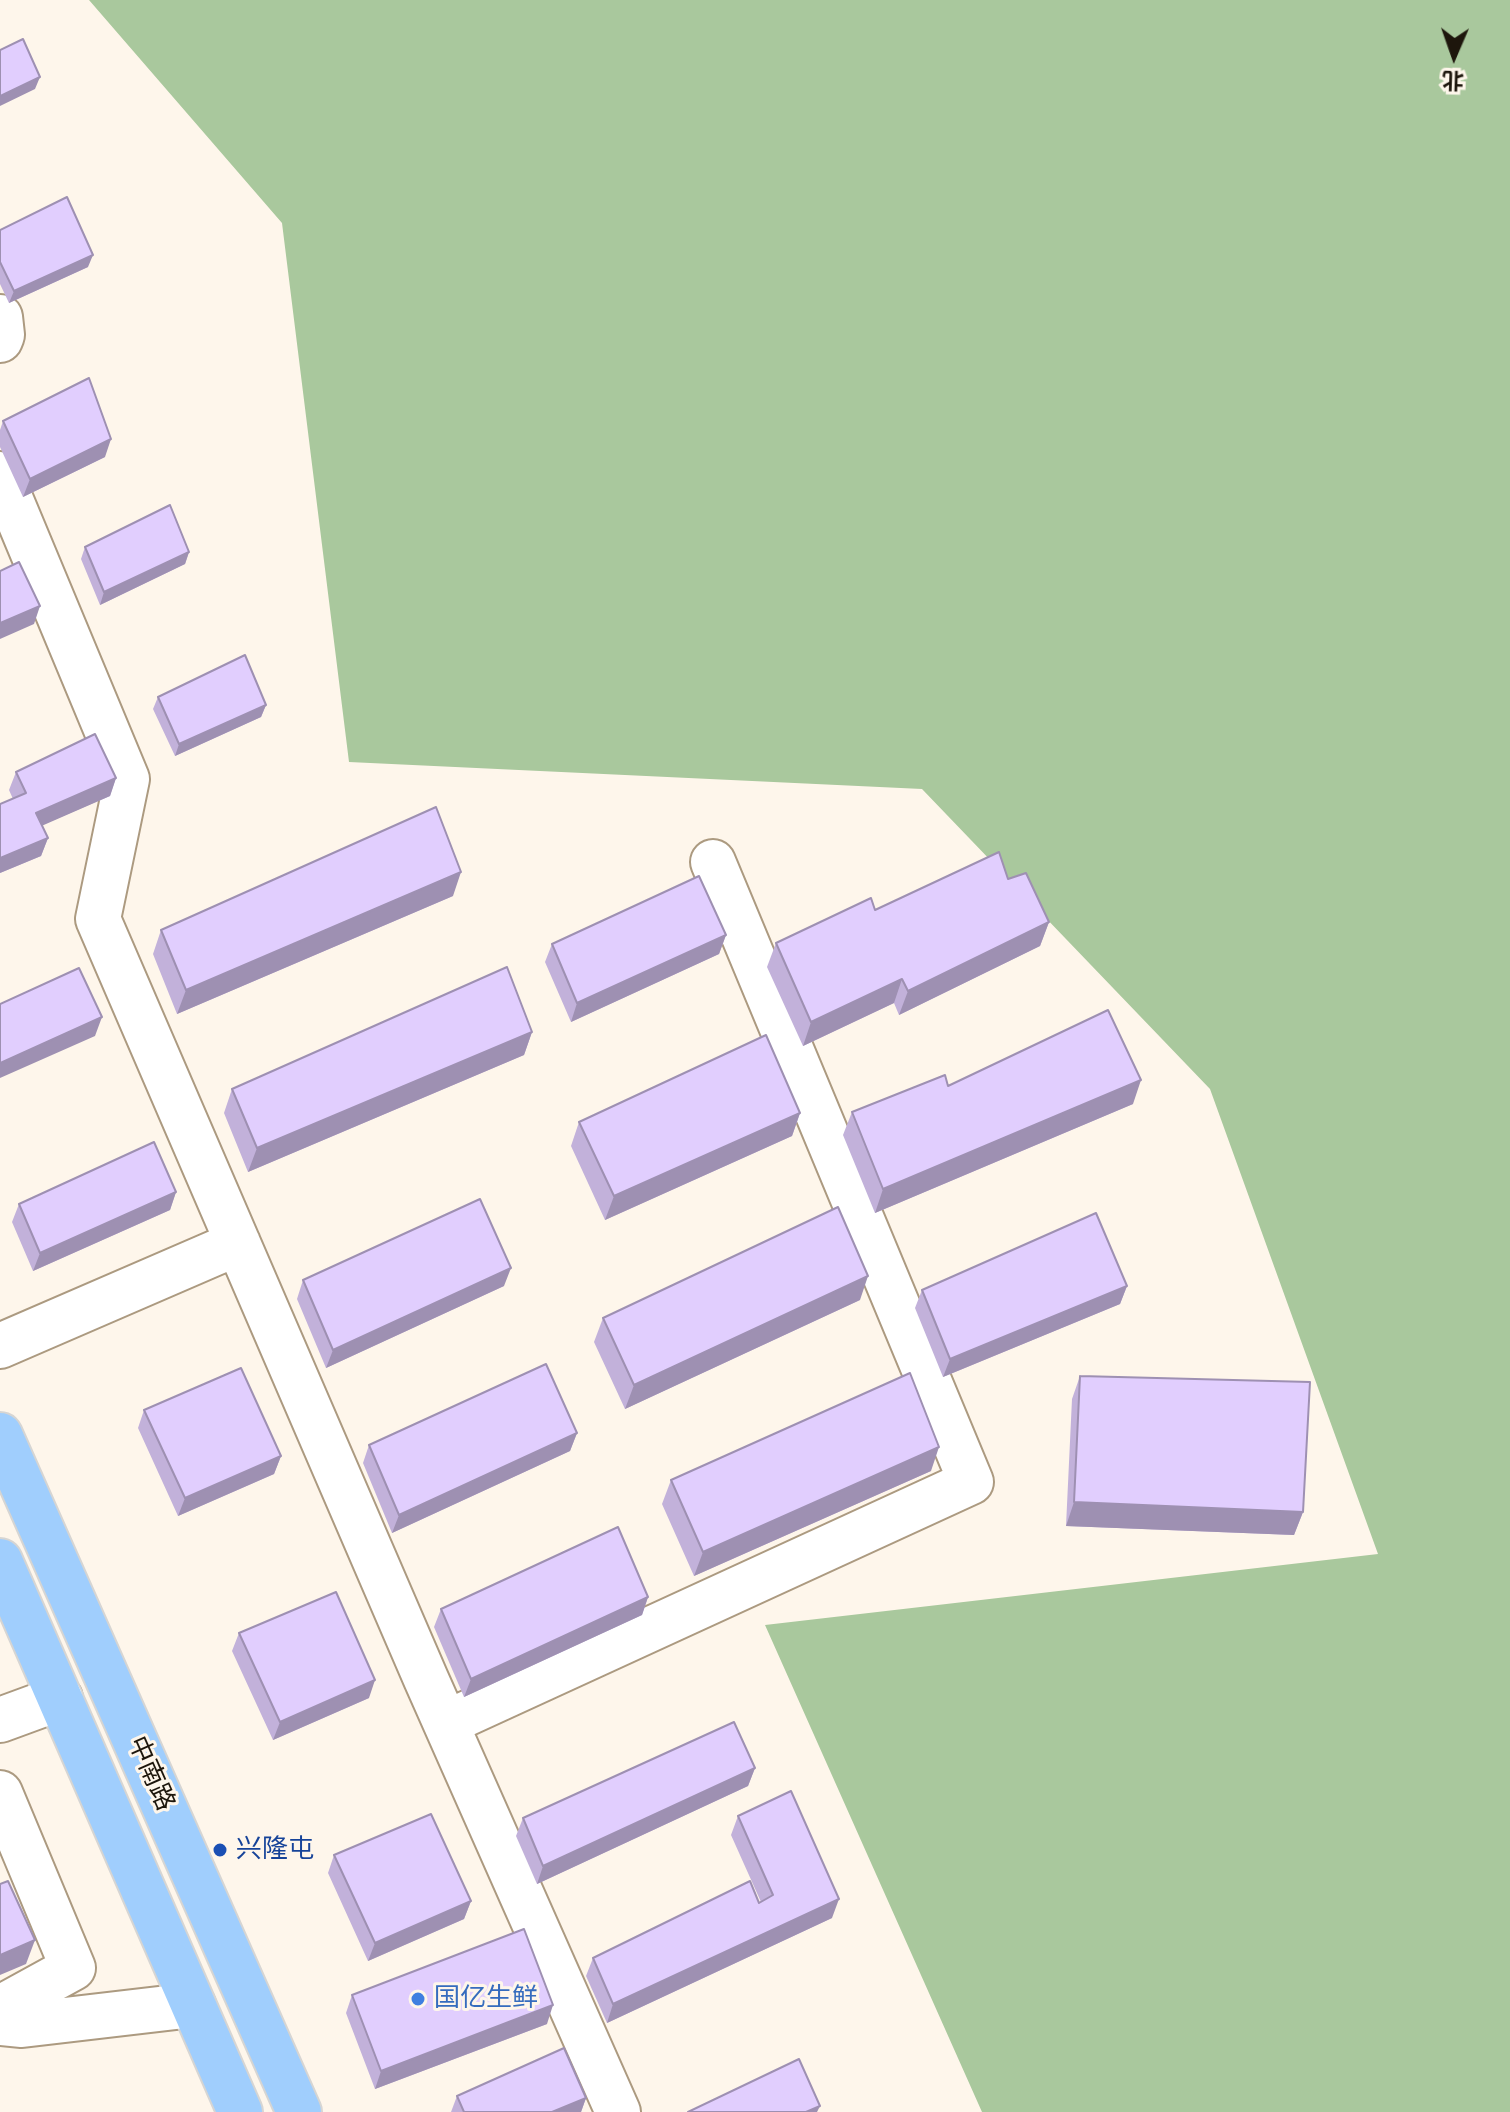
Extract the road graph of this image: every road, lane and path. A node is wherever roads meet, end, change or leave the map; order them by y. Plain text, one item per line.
1 (0, 317) edge
2 (0, 340) edge
3 (0, 474) edge
4 (713, 862) dead end
5 (238, 1243) junction
6 (0, 1346) edge
7 (0, 1435) edge
8 (0, 1561) edge
9 (60, 1698) junction
10 (0, 1720) edge
11 (446, 1723) junction
12 (0, 1793) edge
13 (193, 2005) junction
14 (0, 2008) edge
15 (0, 2023) edge
16 (240, 2112) edge
17 (299, 2112) edge
18 (618, 2112) edge

1 - 2 street
3 - 5 street
4 - 11 street
5 - 6 street
5 - 11 street
7 - 17 main road, 中南路
8 - 9 main road
9 - 10 street
9 - 13 main road
11 - 18 street
12 - 14 street
13 - 15 street
13 - 16 main road

